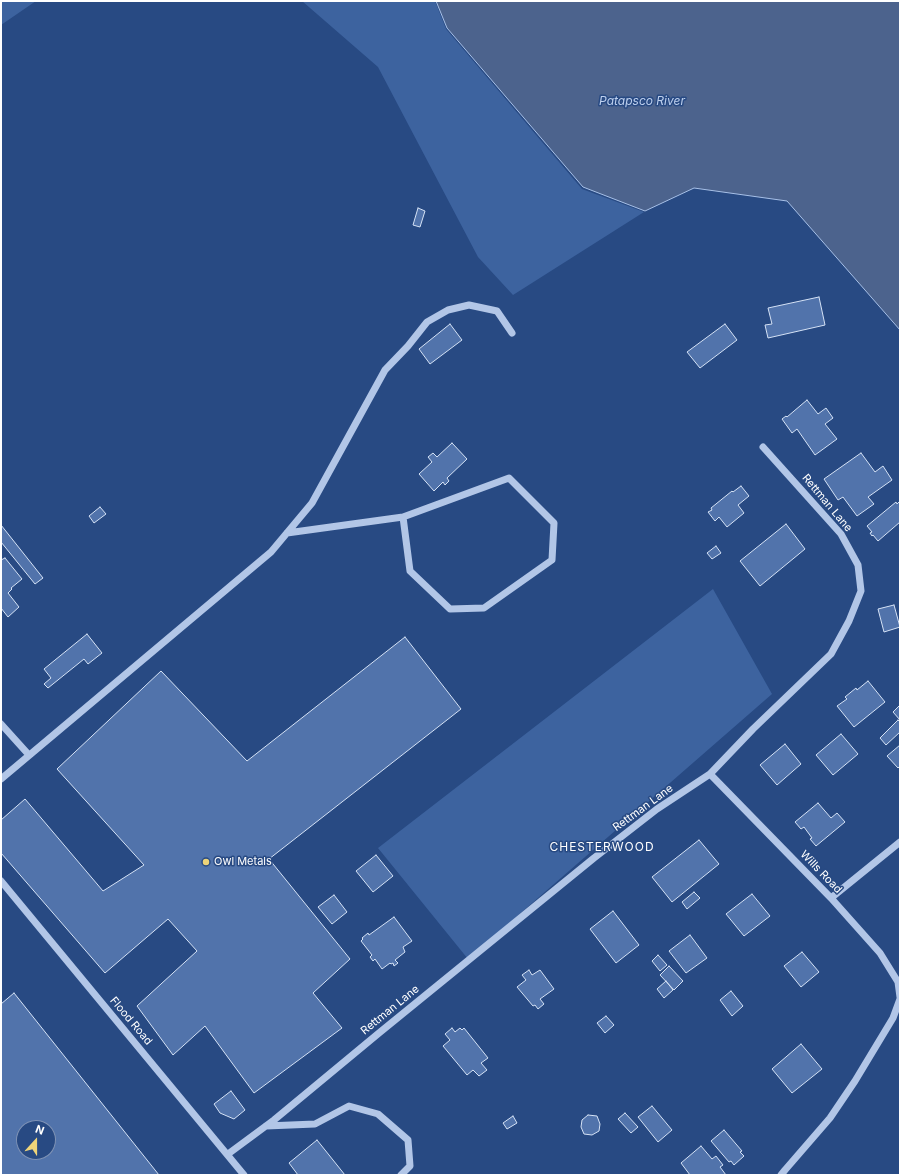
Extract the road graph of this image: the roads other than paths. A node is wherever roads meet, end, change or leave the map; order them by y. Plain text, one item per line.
1 (512, 333) dead end
2 (763, 447) dead end
3 (404, 517) junction
4 (287, 533) junction
5 (1, 724) edge
6 (29, 756) junction
7 (710, 774) junction
8 (1, 779) edge
9 (900, 842) edge
10 (1, 881) edge
11 (831, 898) junction
12 (899, 1002) edge
13 (265, 1126) junction
14 (228, 1154) junction
15 (244, 1175) edge
16 (402, 1175) edge
17 (781, 1175) edge

1 - 4 street
2 - 7 street, Rettman Lane
3 - 3 street
3 - 4 street
4 - 6 street
5 - 6 street
6 - 8 street
7 - 11 street, Wills Road
7 - 13 street, Rettman Lane
9 - 11 street
10 - 14 street, Flood Road
11 - 12 street, Wills Road
12 - 17 street, Wills Road
13 - 14 street, Rettman Lane
13 - 16 street
14 - 15 street, Flood Road

